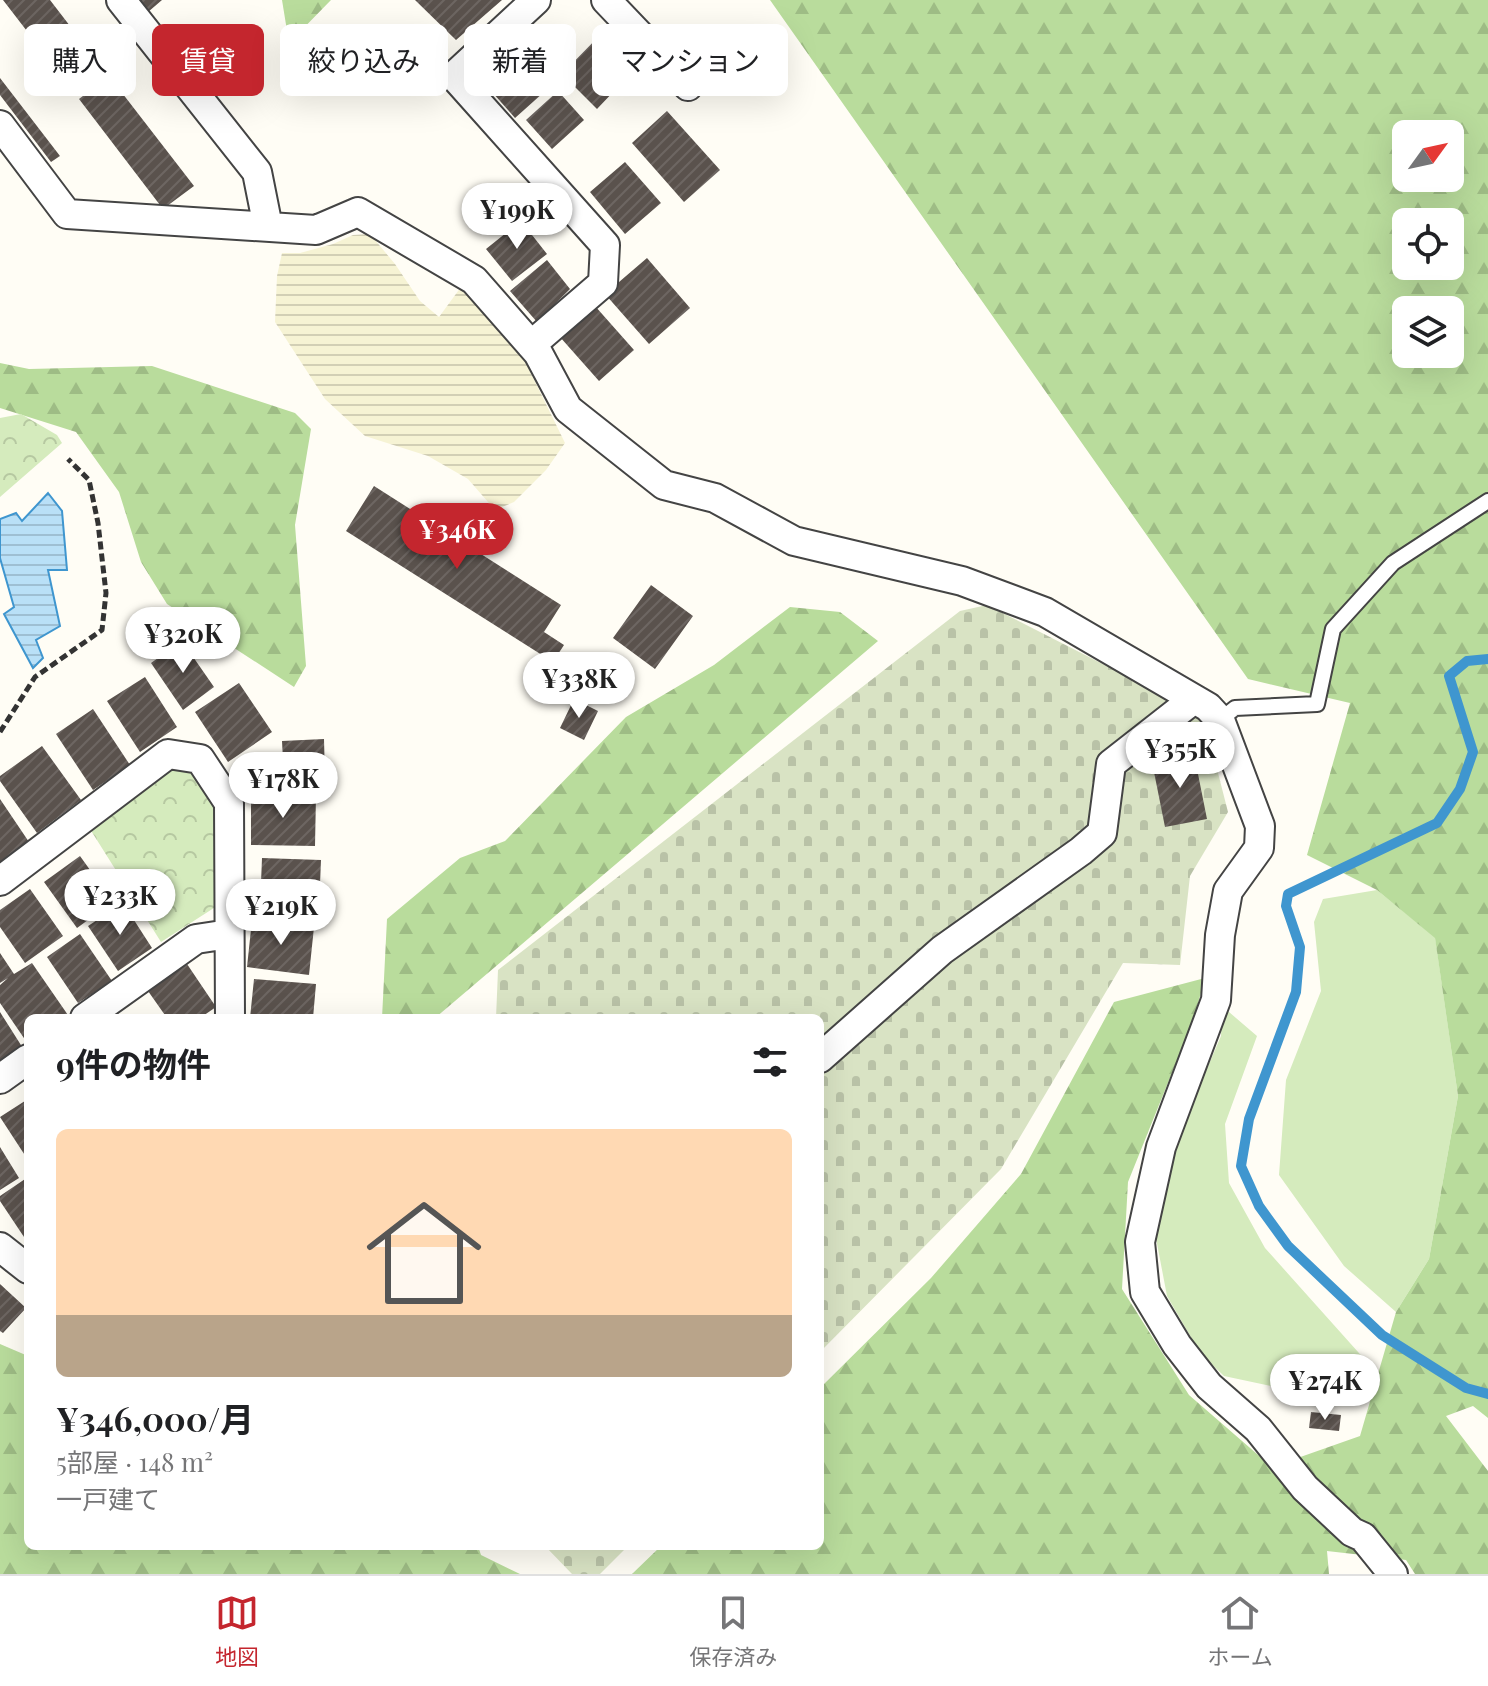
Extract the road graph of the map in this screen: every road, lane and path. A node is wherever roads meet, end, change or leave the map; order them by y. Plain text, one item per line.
1 (121, 0) edge
2 (536, 0) edge
3 (606, 0) edge
4 (629, 24) edge
5 (0, 125) edge
6 (268, 227) junction
7 (531, 345) junction
8 (68, 459) dead end
9 (1488, 501) edge
10 (1194, 699) junction
11 (1220, 720) junction
12 (0, 732) edge
13 (0, 881) edge
14 (229, 934) junction
15 (91, 1014) edge
16 (230, 1014) edge
17 (824, 1054) edge
18 (24, 1062) edge
19 (0, 1079) edge
20 (0, 1247) edge
21 (24, 1266) edge
22 (1393, 1574) edge

1 - 6 street
2 - 7 street
3 - 4 street
5 - 6 street
6 - 7 street
7 - 10 street
8 - 12 path
9 - 11 lane
10 - 11 street
10 - 17 street
11 - 22 street
13 - 14 street
14 - 15 street
14 - 16 street
18 - 19 street
20 - 21 street

